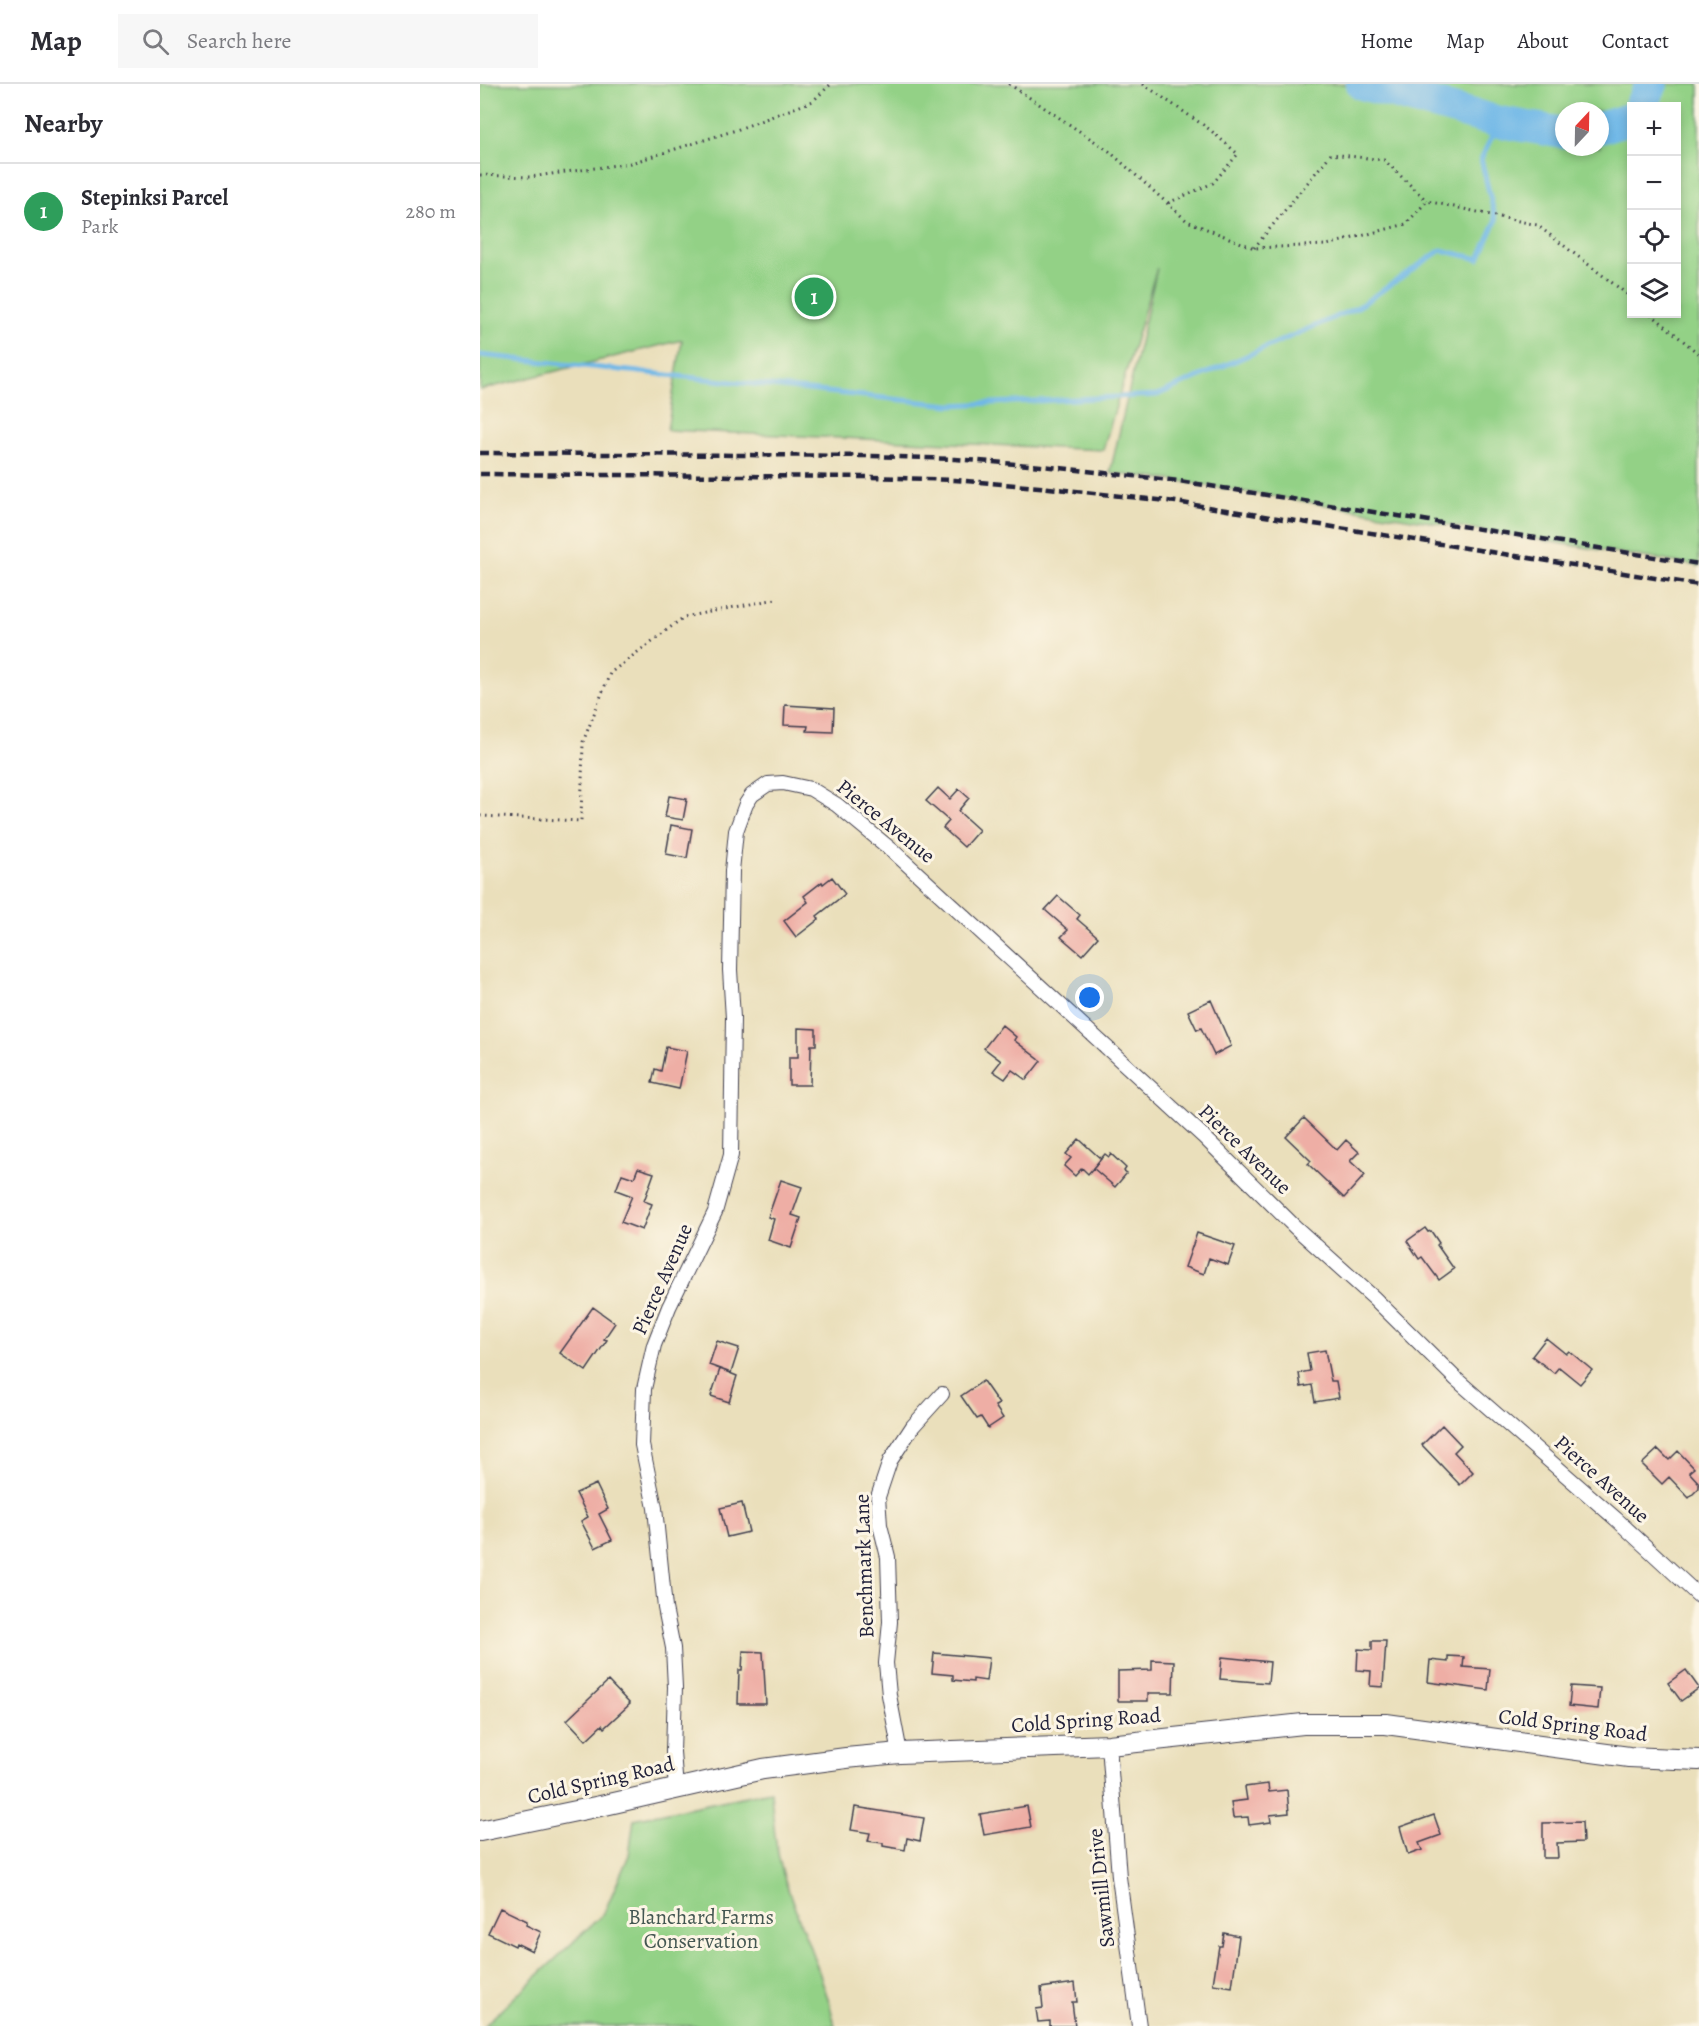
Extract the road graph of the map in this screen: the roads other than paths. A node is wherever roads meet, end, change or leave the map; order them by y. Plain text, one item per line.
1 (942, 1394) dead end
2 (1699, 1596) edge
3 (1109, 1745) junction
4 (900, 1753) junction
5 (1699, 1760) edge
6 (676, 1788) junction
7 (480, 1831) edge
8 (1139, 2026) edge

1 - 4 street, Benchmark Lane
2 - 6 street, Pierce Avenue
3 - 4 street, Cold Spring Road
3 - 5 street, Cold Spring Road
3 - 8 street, Sawmill Drive
4 - 6 street, Cold Spring Road
6 - 7 street, Cold Spring Road

